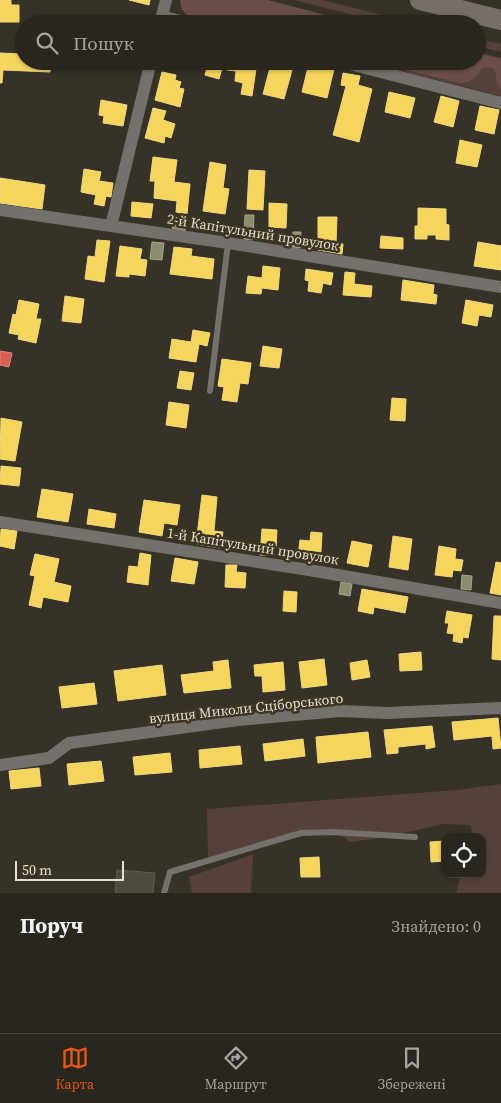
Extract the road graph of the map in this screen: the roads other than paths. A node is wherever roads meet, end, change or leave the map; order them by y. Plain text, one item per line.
1 (166, 0) edge
2 (420, 0) edge
3 (162, 15) edge
4 (481, 15) edge
5 (486, 16) edge
6 (501, 20) edge
7 (149, 70) edge
8 (373, 70) edge
9 (501, 103) edge
10 (0, 210) edge
11 (111, 226) junction
12 (228, 243) junction
13 (501, 287) edge
14 (210, 391) dead end
15 (0, 522) edge
16 (501, 602) edge
17 (500, 708) edge
18 (0, 764) edge
19 (415, 837) dead end
20 (164, 893) edge

1 - 3 street
2 - 4 main road
5 - 6 main road
7 - 11 street
8 - 9 street
10 - 11 street, 2-й Капітульний провулок
11 - 12 street, 2-й Капітульний провулок
12 - 13 street, 2-й Капітульний провулок
12 - 14 lane
15 - 16 street, 1-й Капітульний провулок
17 - 18 street, вулиця Миколи Сціборського
19 - 20 lane

